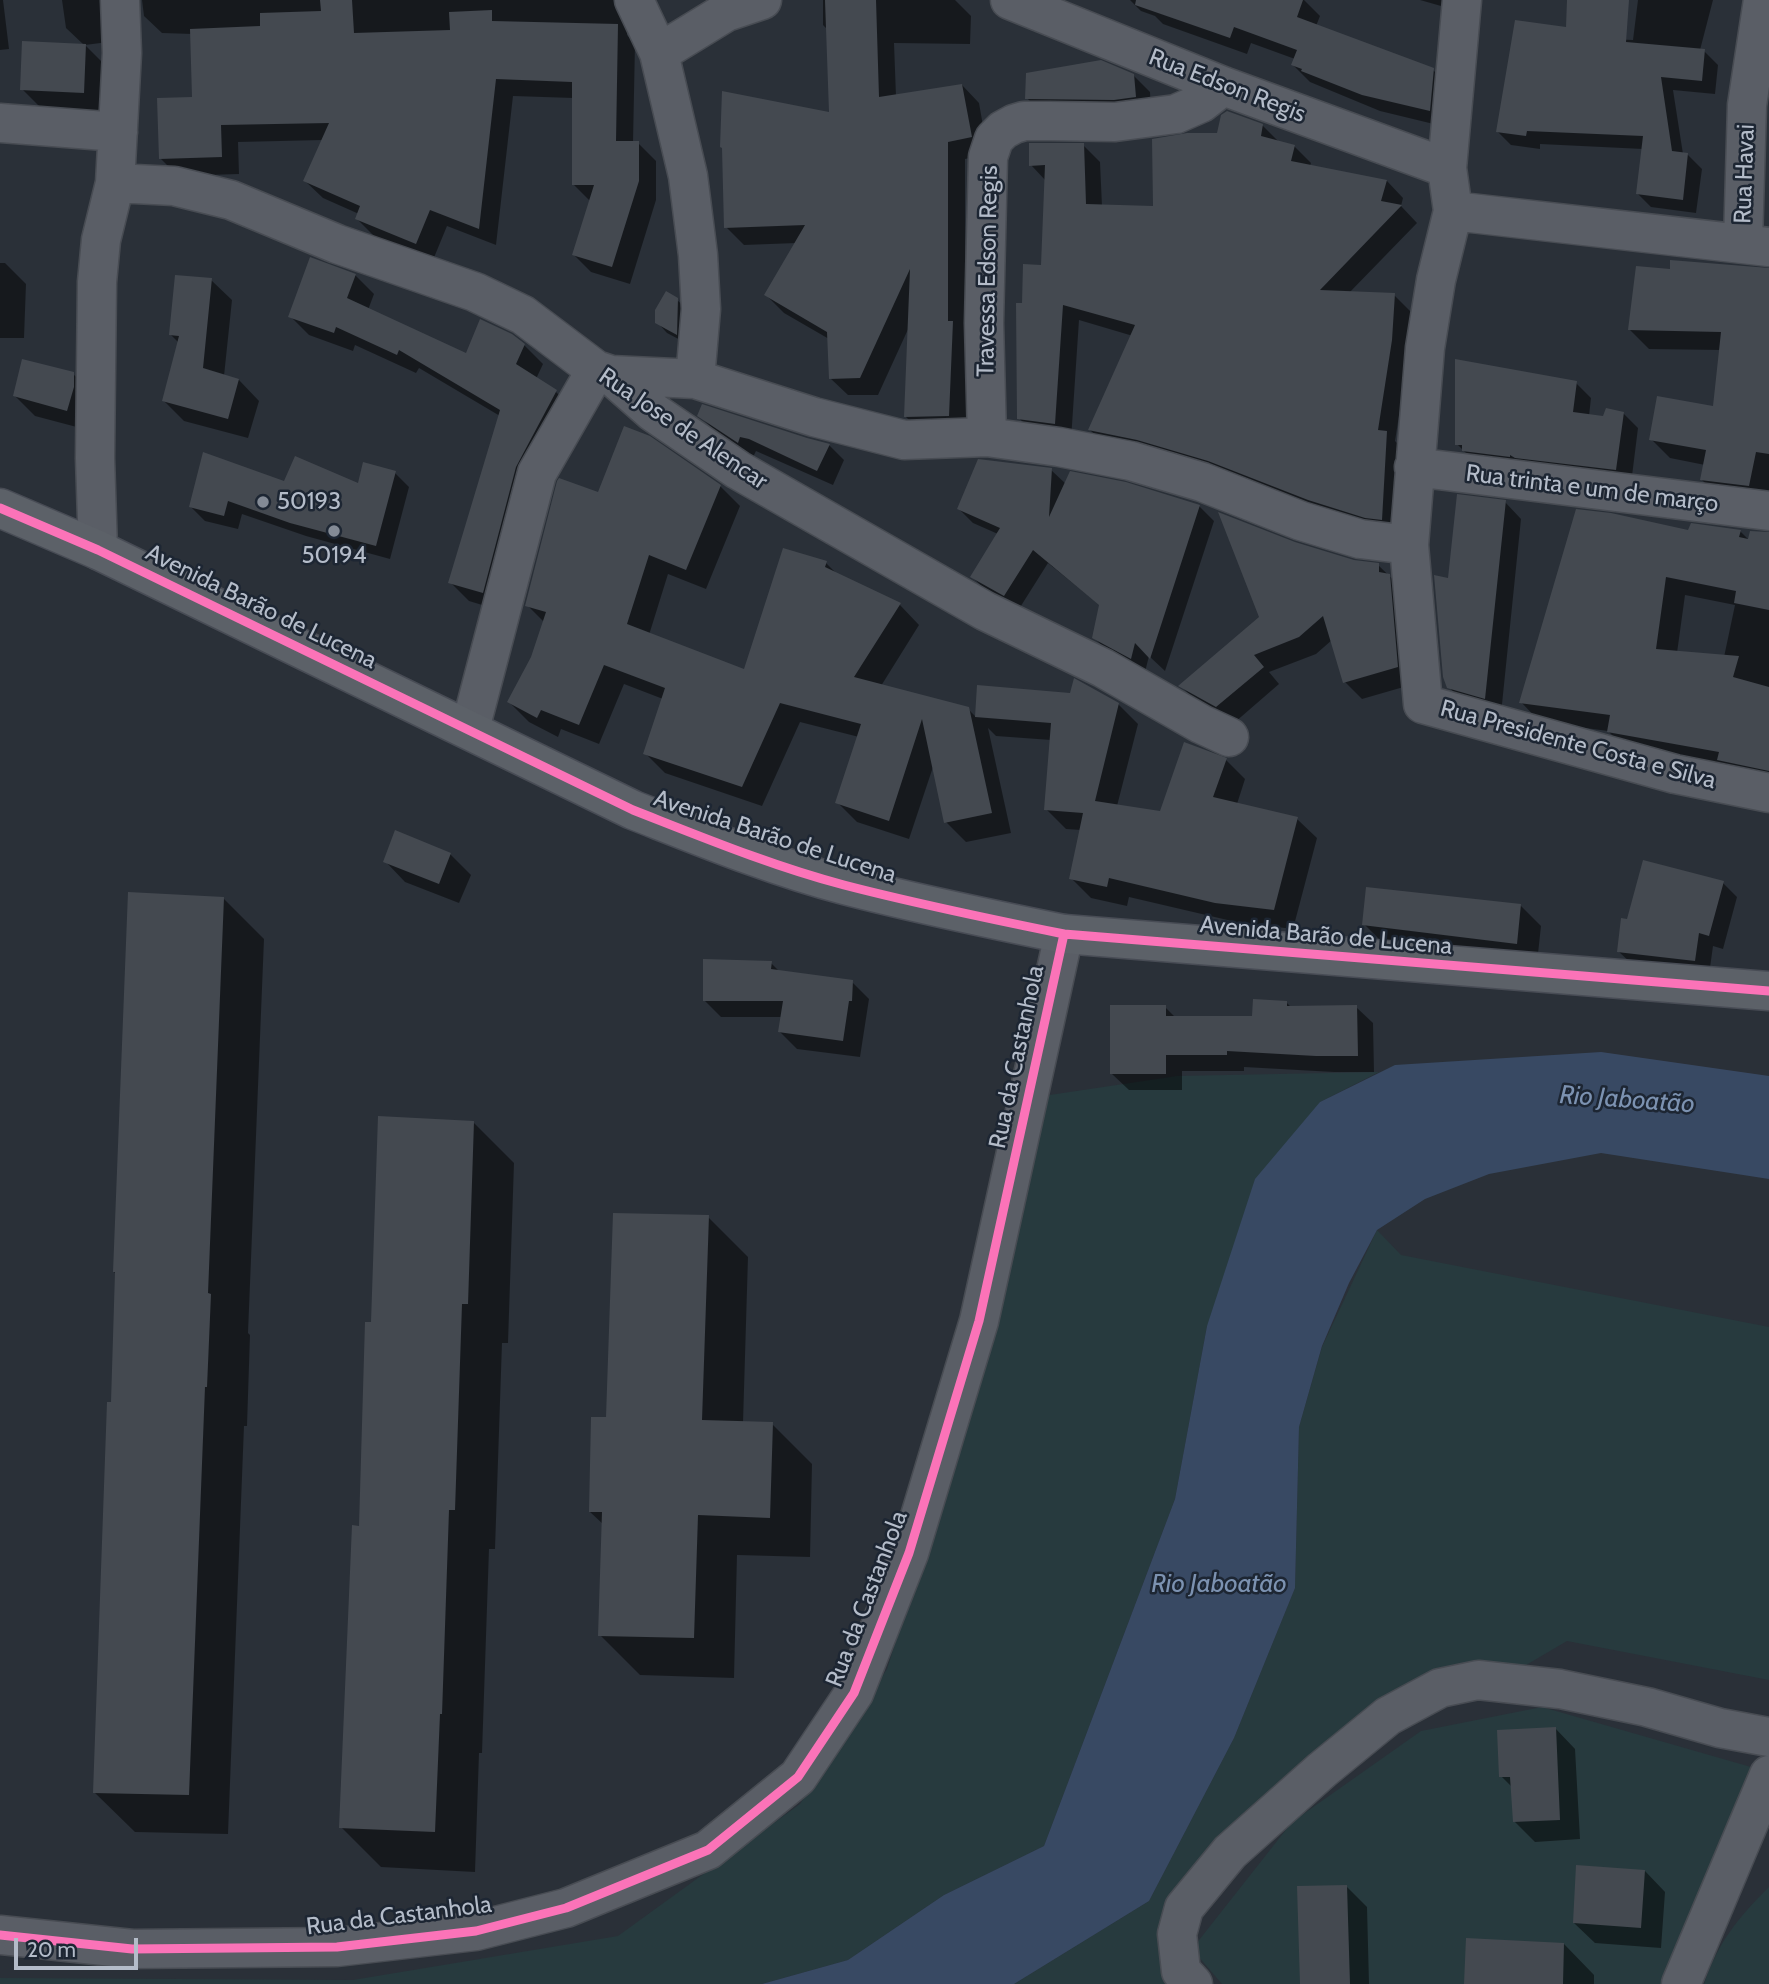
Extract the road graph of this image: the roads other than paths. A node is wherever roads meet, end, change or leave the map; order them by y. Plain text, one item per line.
1 (120, 0) edge
2 (634, 0) edge
3 (762, 0) edge
4 (1010, 0) edge
5 (1461, 0) edge
6 (1763, 0) edge
7 (659, 53) junction
8 (1223, 86) junction
9 (0, 123) edge
10 (118, 132) junction
11 (1447, 168) junction
12 (115, 183) junction
13 (1453, 211) junction
14 (1756, 245) edge
15 (615, 374) junction
16 (695, 379) junction
17 (987, 437) junction
18 (1414, 467) junction
19 (0, 508) edge
20 (1769, 511) edge
21 (1409, 545) junction
22 (98, 550) junction
23 (470, 729) junction
24 (1229, 737) dead end
25 (1769, 793) edge
26 (1064, 934) junction
27 (1769, 991) edge
28 (1769, 1737) edge
29 (1769, 1775) edge
30 (0, 1935) edge
31 (1187, 1978) edge
32 (1681, 1984) edge

1 - 10 street
2 - 7 street
3 - 7 street
4 - 8 street, Rua Edson Regis
5 - 11 street, Rua Presidente Costa e Silva
6 - 14 street, Rua Havai
7 - 16 street
8 - 11 street, Rua Edson Regis
8 - 17 street, Travessa Edson Regis
9 - 10 street
10 - 12 street
11 - 13 street, Rua Presidente Costa e Silva
12 - 15 street, Rua Jose de Alencar
12 - 22 street
13 - 14 street
13 - 18 street, Rua Presidente Costa e Silva
15 - 16 street
15 - 23 street
15 - 24 street, Rua Jose de Alencar
16 - 17 street
17 - 21 street
18 - 20 street, Rua trinta e um de março
18 - 21 street, Rua Presidente Costa e Silva
19 - 22 main road, Avenida Barão de Lucena
21 - 25 street, Rua Presidente Costa e Silva
22 - 23 main road, Avenida Barão de Lucena
23 - 26 main road, Avenida Barão de Lucena
26 - 27 main road, Avenida Barão de Lucena
26 - 30 street, Rua da Castanhola
28 - 31 street
29 - 32 street

